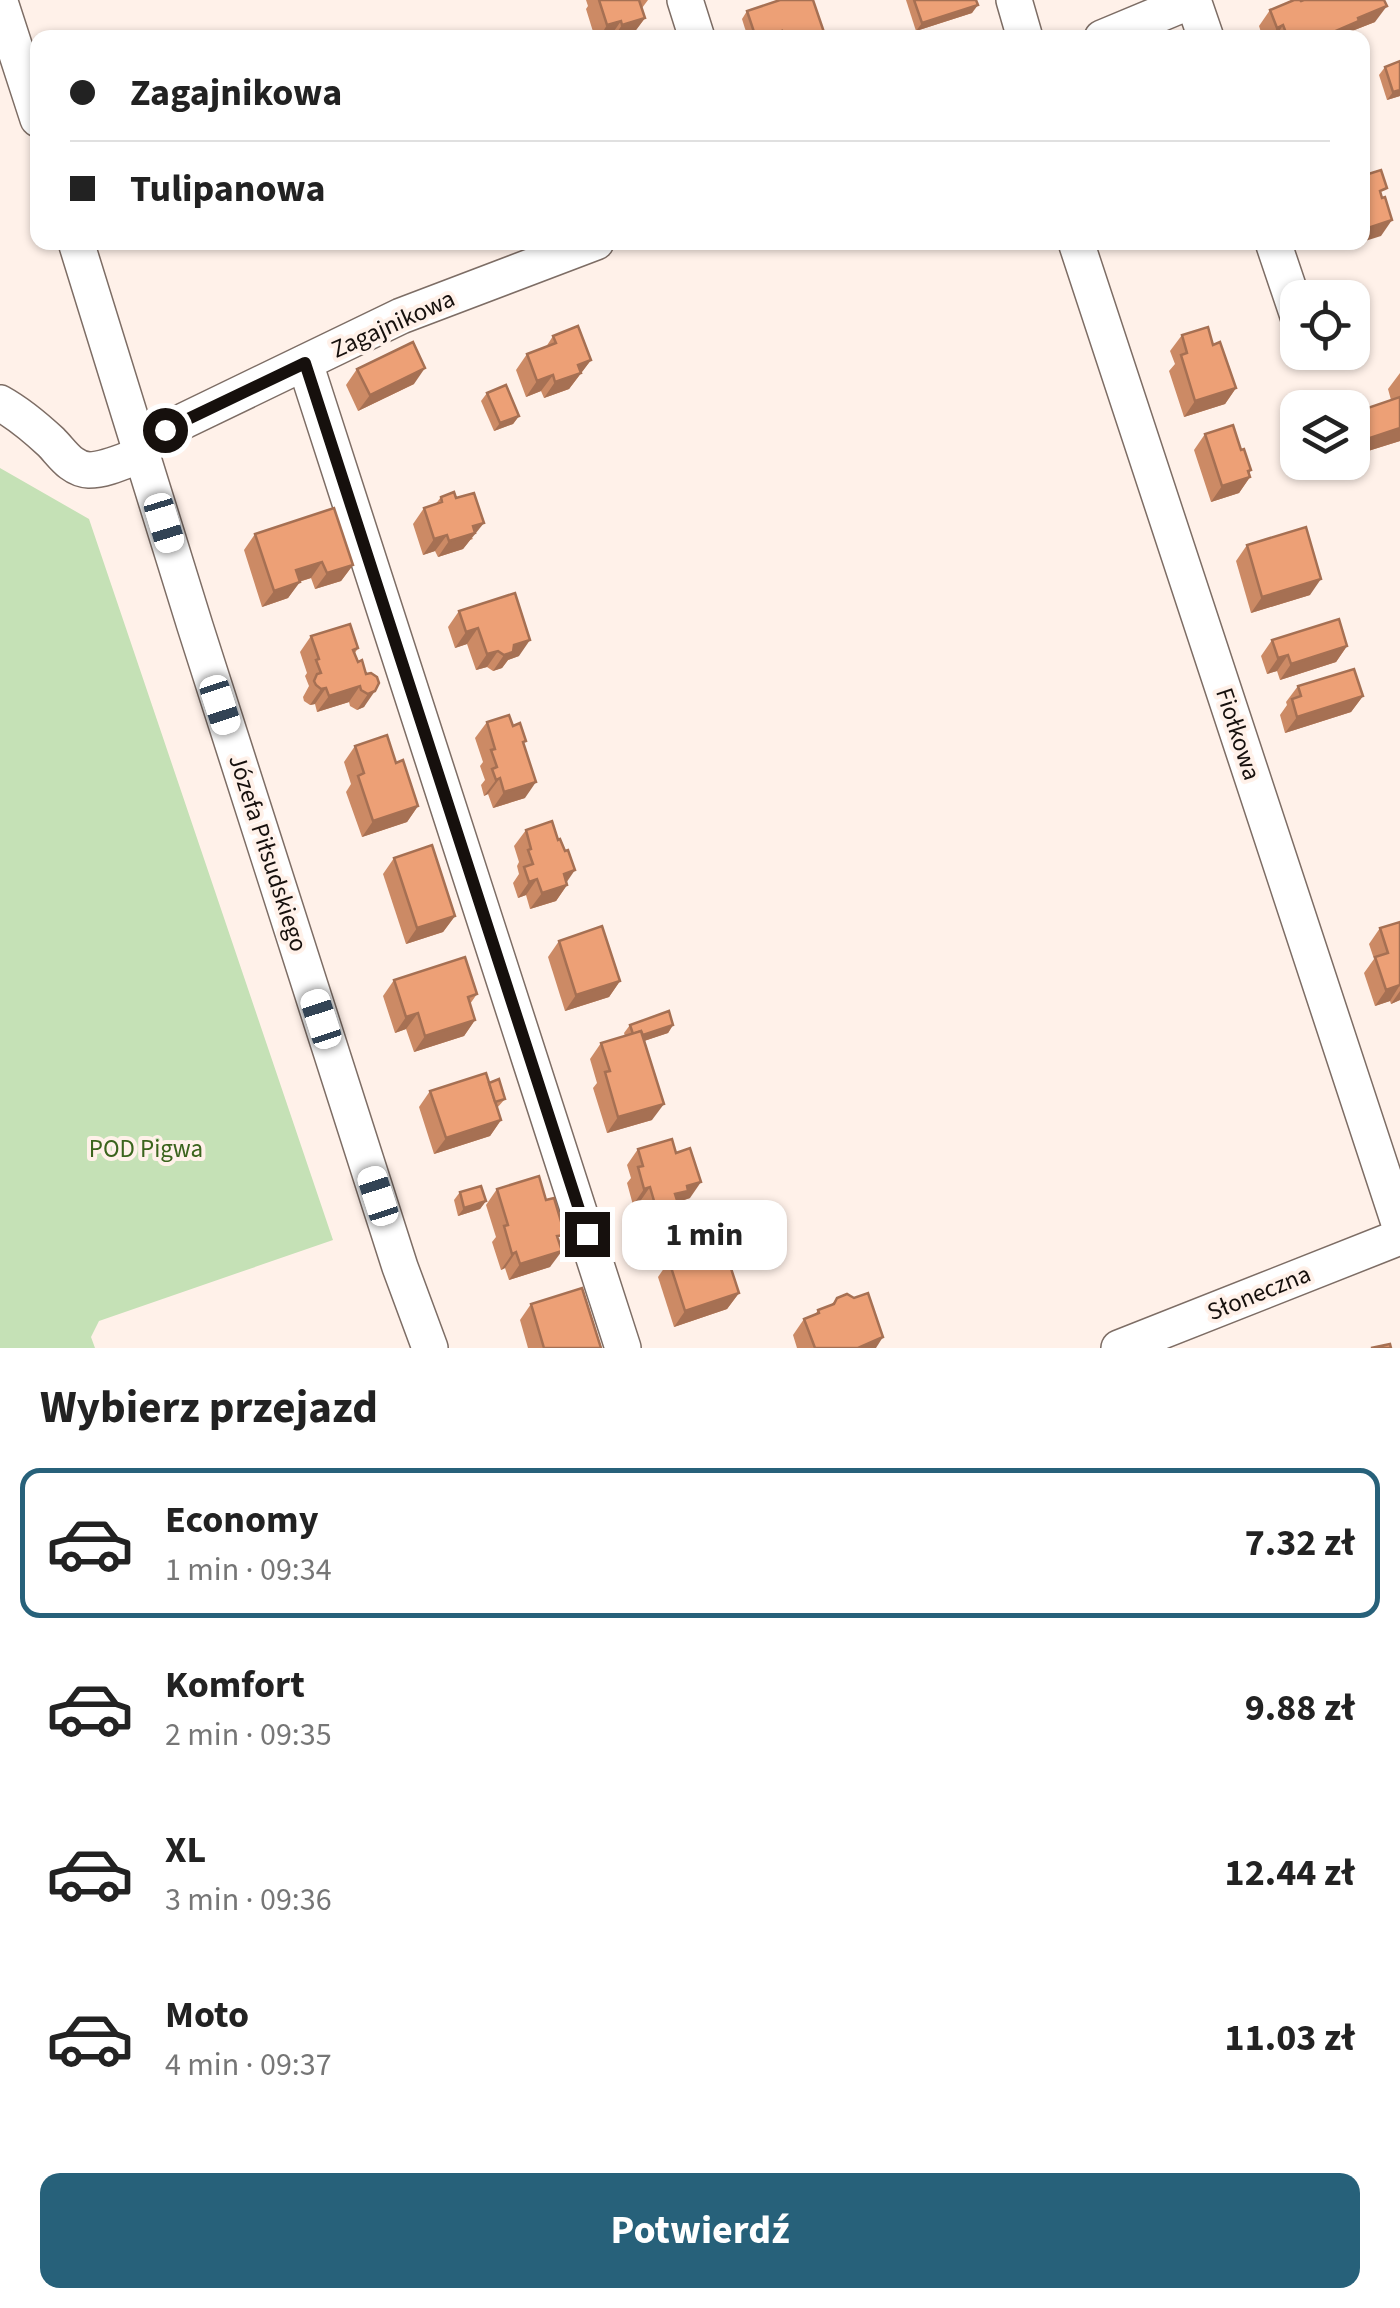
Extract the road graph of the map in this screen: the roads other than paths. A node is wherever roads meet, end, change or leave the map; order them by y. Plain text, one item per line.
1 (685, 0) edge
2 (1014, 0) edge
3 (1193, 0) edge
4 (0, 2) edge
5 (694, 30) edge
6 (1023, 30) edge
7 (1121, 30) edge
8 (1203, 30) edge
9 (30, 94) edge
10 (78, 250) edge
11 (575, 250) edge
12 (1079, 250) edge
13 (1277, 250) edge
14 (1286, 280) edge
15 (305, 363) junction
16 (0, 403) edge
17 (140, 447) junction
18 (1400, 1226) edge
19 (1400, 1237) edge
20 (430, 1348) edge
21 (624, 1348) edge
22 (1119, 1348) edge

1 - 5 street
2 - 6 street
3 - 7 street
3 - 8 street
4 - 9 street
10 - 17 street, Józefa Piłsudskiego
11 - 15 street, Zagajnikowa
12 - 18 street, Fiołkowa
13 - 14 street
15 - 17 street, Zagajnikowa
15 - 21 street
16 - 17 street, Zagajnikowa
17 - 20 street, Józefa Piłsudskiego
19 - 22 street, Słoneczna

